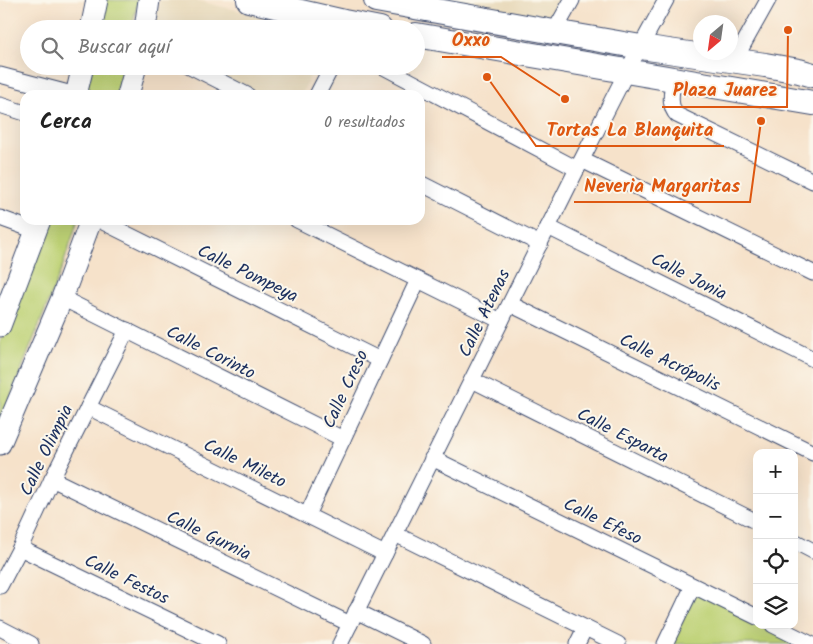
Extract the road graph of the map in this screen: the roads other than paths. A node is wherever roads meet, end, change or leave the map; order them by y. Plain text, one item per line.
1 (97, 0) edge
2 (149, 0) edge
3 (249, 0) edge
4 (572, 0) edge
5 (666, 0) edge
6 (768, 0) edge
7 (384, 1) edge
8 (93, 20) edge
9 (146, 20) edge
10 (322, 20) edge
11 (554, 32) junction
12 (425, 37) edge
13 (641, 47) junction
14 (734, 61) junction
15 (627, 71) junction
16 (0, 75) edge
17 (80, 75) edge
18 (134, 75) edge
19 (208, 75) edge
20 (327, 75) edge
21 (400, 75) edge
22 (813, 75) edge
23 (673, 79) junction
24 (57, 90) edge
25 (77, 90) edge
26 (129, 90) edge
27 (237, 90) edge
28 (320, 90) edge
29 (813, 103) edge
30 (0, 105) edge
31 (20, 111) edge
32 (579, 165) junction
33 (813, 181) edge
34 (425, 186) edge
35 (0, 218) edge
36 (20, 222) edge
37 (89, 225) edge
38 (109, 225) edge
39 (307, 225) edge
40 (38, 226) edge
41 (548, 227) junction
42 (540, 244) junction
43 (813, 273) edge
44 (418, 280) junction
45 (62, 298) junction
46 (510, 304) junction
47 (501, 321) junction
48 (0, 326) edge
49 (127, 330) junction
50 (813, 359) edge
51 (380, 360) junction
52 (472, 380) junction
53 (88, 406) junction
54 (343, 438) junction
55 (0, 444) edge
56 (813, 453) edge
57 (432, 458) junction
58 (52, 479) junction
59 (306, 515) junction
60 (753, 520) edge
61 (394, 534) junction
62 (798, 543) edge
63 (20, 548) junction
64 (813, 550) edge
65 (385, 554) junction
66 (0, 586) edge
67 (693, 586) junction
68 (753, 615) edge
69 (353, 618) junction
70 (585, 628) junction
71 (782, 629) edge
72 (3, 635) edge
73 (810, 641) edge
74 (31, 644) edge
75 (218, 644) edge
76 (340, 644) edge
77 (423, 644) edge
78 (577, 644) edge
79 (618, 644) edge
80 (665, 644) edge

1 - 8 main road
2 - 9 main road
3 - 10 main road
4 - 11 street
5 - 13 street, Calle Atenas
6 - 14 street
7 - 11 main road
11 - 13 main road
12 - 15 main road
13 - 14 main road
13 - 15 street, Calle Atenas
14 - 22 main road
15 - 23 main road
15 - 32 street, Calle Atenas
16 - 24 street
17 - 25 main road
18 - 26 main road
19 - 27 street
20 - 28 street
21 - 32 street
23 - 29 main road
23 - 33 street
30 - 31 street
32 - 41 street, Calle Atenas
32 - 43 street
34 - 42 street
35 - 36 street
37 - 45 main road
38 - 51 street, Calle Pompeya
39 - 44 street
40 - 48 main road
41 - 42 street, Calle Atenas
41 - 50 street, Calle Jonia
42 - 46 street, Calle Atenas
44 - 47 street
44 - 51 street, Calle Creso
45 - 49 street, Calle Corinto
45 - 55 main road
46 - 47 street, Calle Atenas
46 - 56 street, Calle Acrópolis
47 - 52 street, Calle Atenas
49 - 53 street, Calle Olimpia
49 - 54 street, Calle Corinto
51 - 54 street, Calle Creso
52 - 57 street, Calle Atenas
52 - 60 street, Calle Esparta
53 - 58 street, Calle Olimpia
53 - 59 street, Calle Mileto
54 - 59 street, Calle Creso
57 - 61 street, Calle Atenas
57 - 67 street, Calle Efeso
58 - 63 street, Calle Olimpia
58 - 69 street, Calle Gurnia
59 - 65 street, Calle Mileto
61 - 65 street, Calle Atenas
61 - 70 street
62 - 64 street
63 - 66 street, Calle Olimpia
63 - 75 street, Calle Festos
65 - 69 street, Calle Atenas
67 - 68 street, Calle Efeso
67 - 80 street
69 - 76 street, Calle Atenas
69 - 77 street, Calle Gurnia
70 - 78 street
70 - 79 street
71 - 73 street
72 - 74 street

